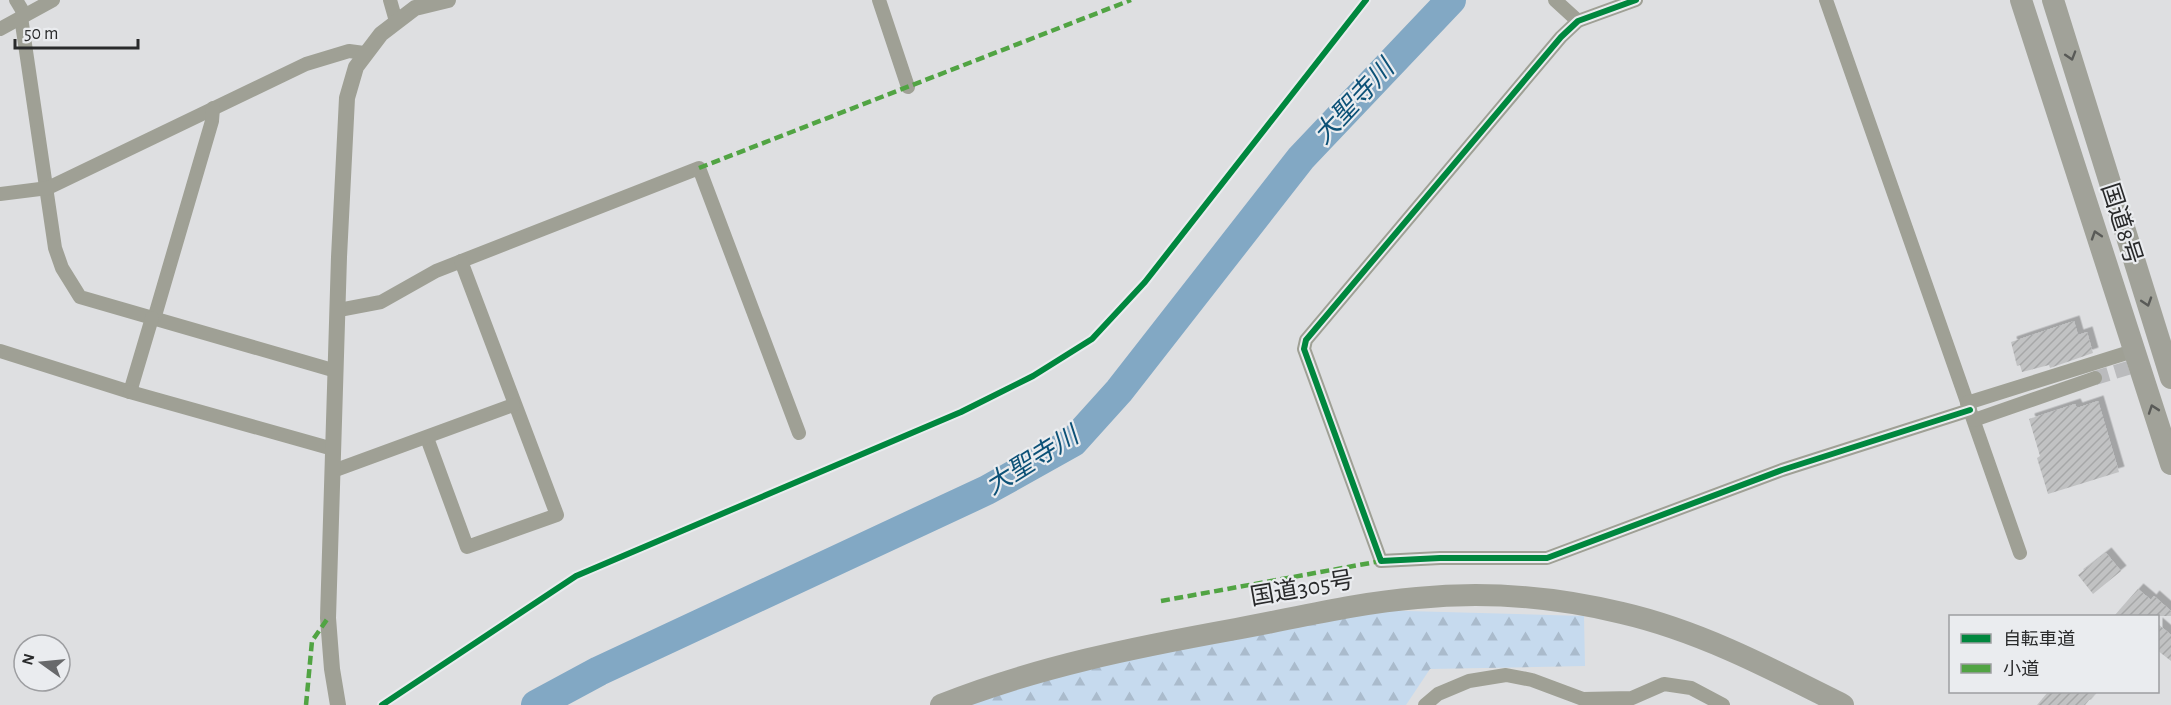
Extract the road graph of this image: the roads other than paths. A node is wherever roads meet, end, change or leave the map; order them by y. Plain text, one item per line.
1 (16, 0) edge
2 (53, 0) edge
3 (390, 0) edge
4 (445, 0) edge
5 (879, 0) edge
6 (1636, 0) edge
7 (1826, 0) edge
8 (2021, 0) edge
9 (2053, 0) edge
10 (1559, 4) edge
11 (23, 16) junction
12 (396, 21) junction
13 (1578, 21) junction
14 (0, 29) edge
15 (364, 53) junction
16 (908, 87) dead end
17 (213, 108) junction
18 (48, 188) junction
19 (0, 194) edge
20 (461, 261) junction
21 (339, 310) junction
22 (153, 319) junction
23 (2166, 344) edge
24 (0, 351) edge
25 (2133, 351) junction
26 (336, 371) junction
27 (2171, 376) edge
28 (2095, 378) tunnel mouth
29 (130, 392) junction
30 (513, 405) junction
31 (1970, 411) junction
32 (799, 433) dead end
33 (426, 438) junction
34 (333, 449) junction
35 (2171, 464) edge
36 (333, 471) junction
37 (2020, 553) dead end
38 (338, 705) edge
39 (941, 705) edge
40 (1425, 705) edge
41 (1724, 705) edge
42 (1843, 705) edge

1 - 11 street
2 - 11 street
3 - 12 street
4 - 12 street
5 - 16 street
6 - 13 street
7 - 31 street
25 -> 8 highway, 国道8号
9 -> 23 highway, 国道8号
10 - 13 street
11 - 14 street
11 - 18 street
12 - 15 street
13 - 31 street
15 - 17 street
15 - 21 street
17 - 18 street
17 - 22 street
18 - 19 street
18 - 22 street
20 - 21 street
20 - 30 street
20 - 32 street
21 - 26 street
22 - 26 street
22 - 29 street
23 - 27 highway, 国道8号
24 - 29 street
25 - 31 street
35 -> 25 highway, 国道8号
26 - 34 street
28 - 31 street
29 - 34 street
30 - 33 street
30 - 33 street
31 - 37 street
33 - 36 street
34 - 36 street
36 - 38 street
39 - 42 highway, 国道305号
40 - 41 street

